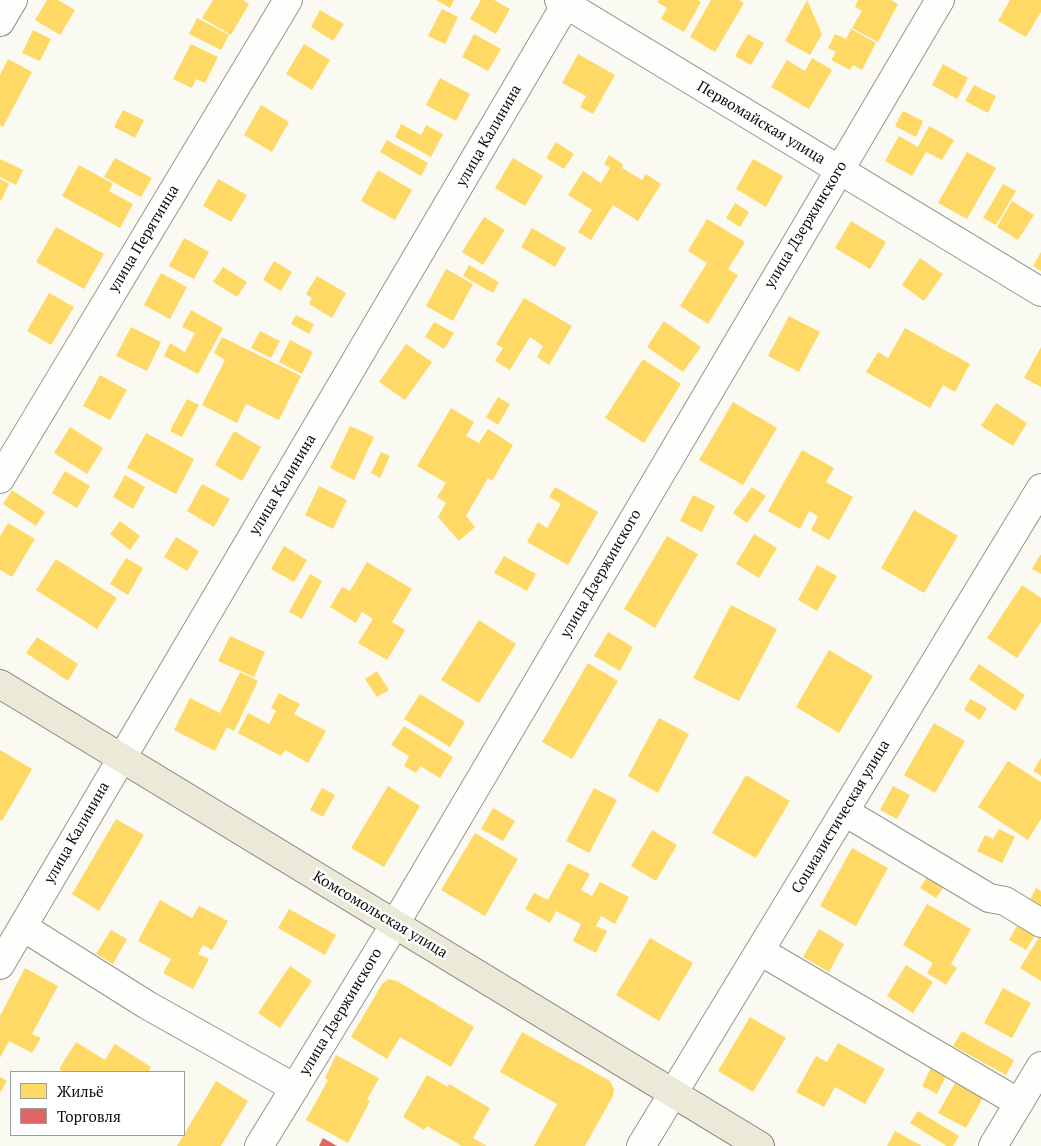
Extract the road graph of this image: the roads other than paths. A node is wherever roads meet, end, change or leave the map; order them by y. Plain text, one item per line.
1 (13, 0) edge
2 (288, 0) edge
3 (940, 0) edge
4 (562, 2) edge
5 (0, 22) edge
6 (839, 170) junction
7 (1041, 292) edge
8 (0, 479) edge
9 (1041, 488) edge
10 (0, 684) edge
11 (121, 757) junction
12 (845, 812) junction
13 (1041, 923) edge
14 (395, 924) junction
15 (23, 927) junction
16 (760, 951) junction
17 (0, 965) edge
18 (1041, 1066) edge
19 (295, 1088) junction
20 (673, 1094) junction
21 (1028, 1100) edge
22 (259, 1146) edge
23 (641, 1146) edge
24 (760, 1146) edge
25 (993, 1146) edge

1 - 5 street
2 - 8 street, улица Перятинца
3 - 6 street, улица Дзержинского
4 - 6 street, Первомайская улица
4 - 11 street, улица Калинина
6 - 7 street, Первомайская улица
6 - 14 street, улица Дзержинского
9 - 12 street, Социалистическая улица
10 - 11 main road, Комсомольская улица
11 - 14 main road, Комсомольская улица
11 - 15 street, улица Калинина
12 - 13 street
12 - 16 street, Социалистическая улица
14 - 19 street, улица Дзержинского
14 - 20 main road, Комсомольская улица
15 - 17 street, улица Калинина
15 - 19 street
16 - 20 street, Социалистическая улица
16 - 21 street
18 - 21 street
19 - 22 street, улица Дзержинского
20 - 23 street, Социалистическая улица
20 - 24 main road, Комсомольская улица
21 - 25 street

